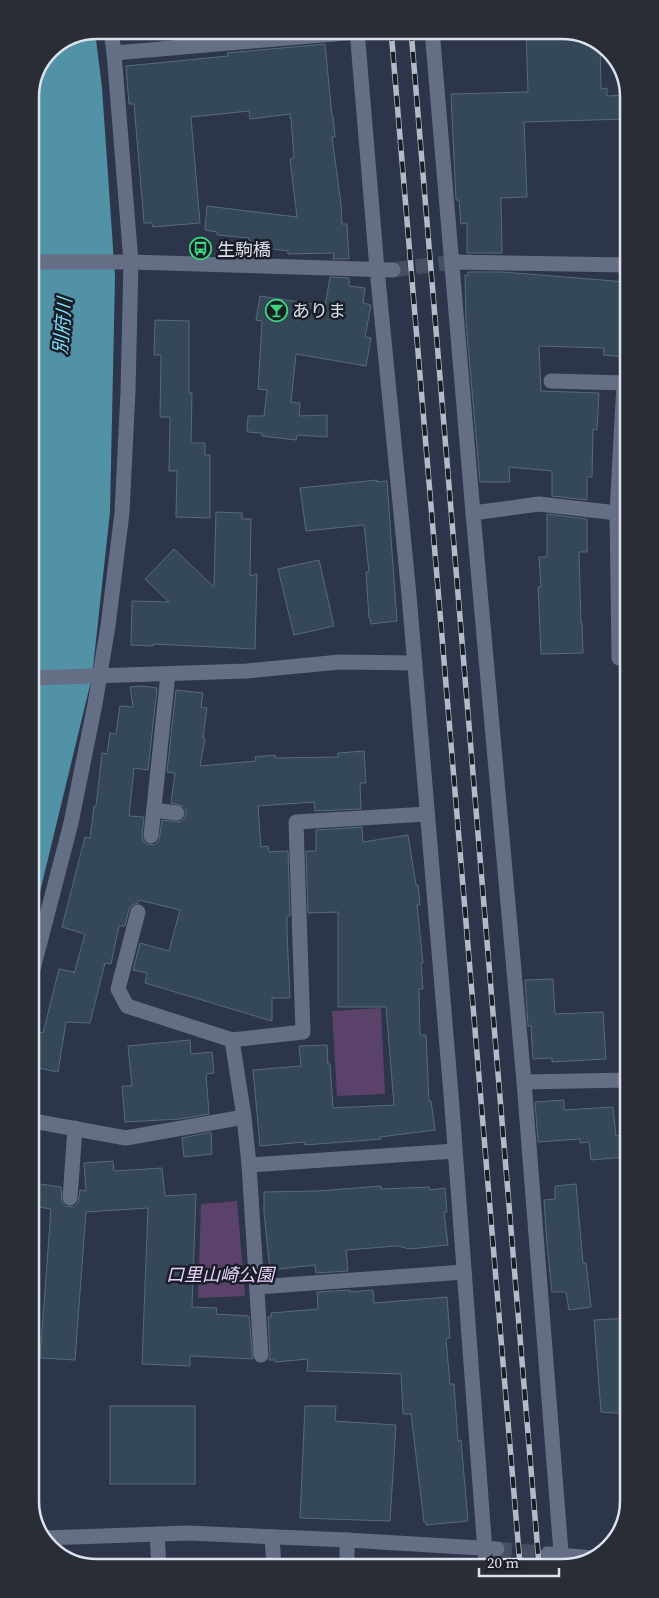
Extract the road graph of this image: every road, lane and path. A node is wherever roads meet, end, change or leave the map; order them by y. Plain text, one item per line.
1 (112, 39) edge
2 (269, 39) edge
3 (358, 39) edge
4 (433, 39) edge
5 (114, 53) junction
6 (39, 262) edge
7 (131, 262) junction
8 (453, 262) junction
9 (620, 265) edge
10 (377, 269) junction
11 (393, 270) tunnel mouth
12 (551, 381) dead end
13 (620, 383) edge
14 (620, 464) edge
15 (473, 513) junction
16 (617, 513) junction
17 (619, 658) dead end
18 (415, 663) junction
19 (168, 674) junction
20 (100, 676) junction
21 (39, 678) edge
22 (154, 810) junction
23 (177, 813) dead end
24 (427, 814) junction
25 (151, 836) dead end
26 (138, 912) dead end
27 (39, 946) edge
28 (232, 1040) junction
29 (620, 1080) edge
30 (524, 1082) junction
31 (244, 1117) junction
32 (39, 1122) edge
33 (74, 1128) junction
34 (455, 1151) junction
35 (249, 1165) junction
36 (70, 1198) dead end
37 (464, 1272) junction
38 (256, 1287) junction
39 (261, 1355) dead end
40 (157, 1534) junction
41 (272, 1536) junction
42 (52, 1538) edge
43 (347, 1540) junction
44 (491, 1549) junction
45 (557, 1558) edge
46 (573, 1558) edge
47 (159, 1559) edge
48 (273, 1559) edge
49 (347, 1559) edge
50 (488, 1559) edge

1 - 5 street
2 - 5 street
3 - 10 street
4 - 8 street
5 - 7 street
6 - 7 street
7 - 10 street
7 - 20 street
8 - 9 street
8 - 15 street
10 - 11 street
10 - 18 street
12 - 13 street
14 - 16 street
15 - 16 street
15 - 30 street
16 - 17 street
18 - 19 street
18 - 24 street
19 - 20 street
19 - 22 street
20 - 21 street
20 - 27 street
22 - 23 street
22 - 25 street
24 - 28 street
24 - 34 street
26 - 28 street
28 - 31 street
29 - 30 street
30 - 45 street
31 - 33 street
31 - 35 street
32 - 33 street
33 - 36 street
34 - 35 street
34 - 37 street
35 - 38 street
37 - 38 street
37 - 44 street
38 - 39 street
40 - 41 street
40 - 42 street
40 - 47 street
41 - 43 street
41 - 48 street
43 - 44 street
43 - 49 street
44 - 50 street
45 - 46 street

